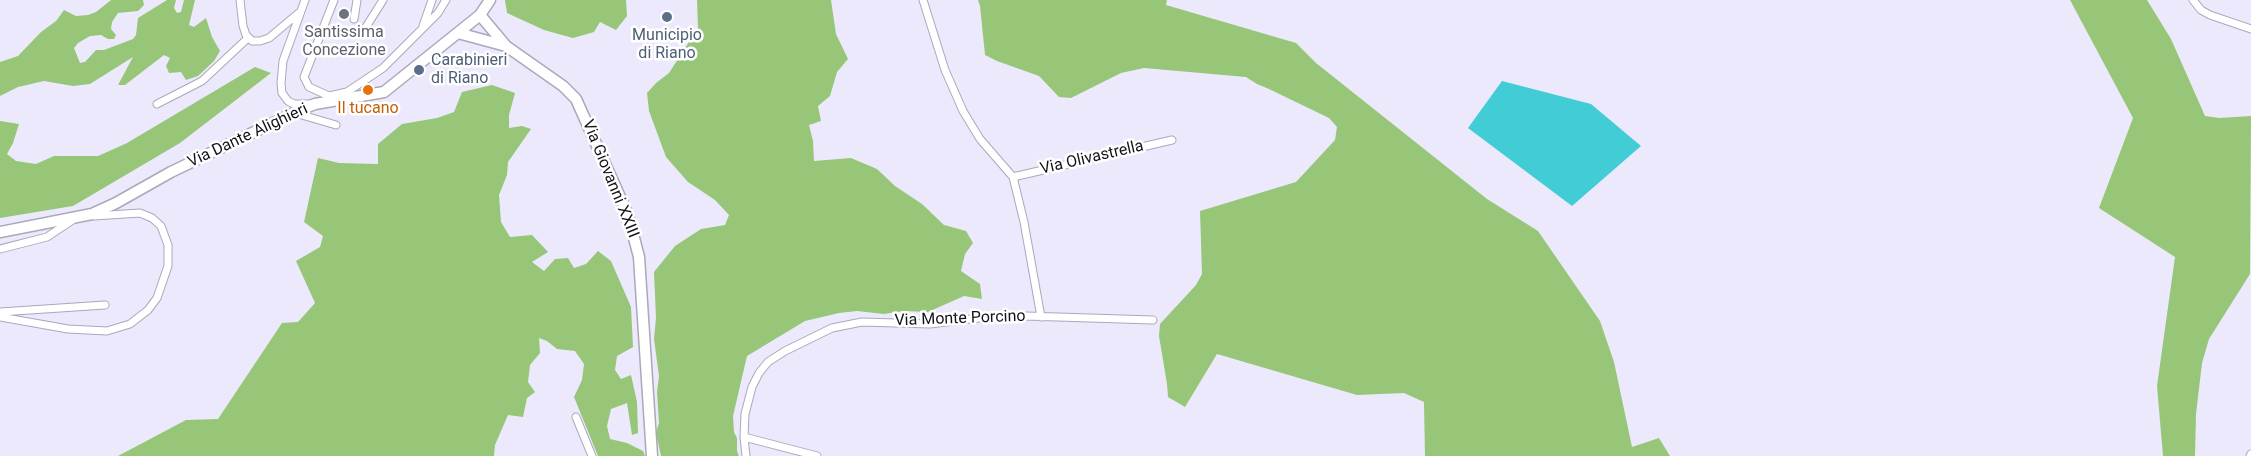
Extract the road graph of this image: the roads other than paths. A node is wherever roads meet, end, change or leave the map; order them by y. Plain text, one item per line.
1 (240, 0) edge
2 (305, 0) edge
3 (334, 0) edge
4 (357, 0) edge
5 (361, 0) edge
6 (383, 0) edge
7 (432, 0) edge
8 (446, 0) edge
9 (490, 0) edge
10 (923, 0) edge
11 (2193, 0) edge
12 (302, 11) junction
13 (480, 15) junction
14 (366, 27) dead end
15 (422, 28) junction
16 (2251, 29) edge
17 (458, 33) junction
18 (248, 38) junction
19 (506, 45) junction
20 (340, 97) junction
21 (157, 104) dead end
22 (315, 104) junction
23 (293, 113) junction
24 (336, 125) dead end
25 (1172, 140) dead end
26 (1013, 177) junction
27 (76, 218) junction
28 (0, 232) edge
29 (0, 249) edge
30 (105, 305) dead end
31 (0, 315) edge
32 (1041, 317) junction
33 (1153, 320) dead end
34 (576, 417) dead end
35 (744, 437) junction
36 (592, 456) edge
37 (652, 456) edge
38 (746, 456) edge
39 (817, 456) edge

1 - 18 street
2 - 12 street
3 - 20 street
4 - 5 street
6 - 14 street
7 - 15 street
8 - 15 street
9 - 13 main road, Via Dante Alighieri
10 - 26 street
11 - 16 street
12 - 18 street
12 - 22 street
13 - 17 main road, Via Dante Alighieri
13 - 19 main road, Via Giovanni XXIII
15 - 20 street
17 - 19 main road, Via Giovanni XXIII
17 - 20 main road, Via Dante Alighieri
18 - 21 street
19 - 37 main road, Via Giovanni XXIII
20 - 22 main road, Via Dante Alighieri
22 - 23 main road, Via Dante Alighieri
23 - 24 street
23 - 27 main road, Via Dante Alighieri
25 - 26 street, Via Olivastrella
26 - 32 street
27 - 28 main road, Via Dante Alighieri
27 - 29 street
27 - 31 street
30 - 31 street
32 - 33 street, Via Monte Porcino
32 - 35 street, Via Monte Porcino
34 - 36 street
35 - 38 street, Via Monte Porcino
35 - 39 street

